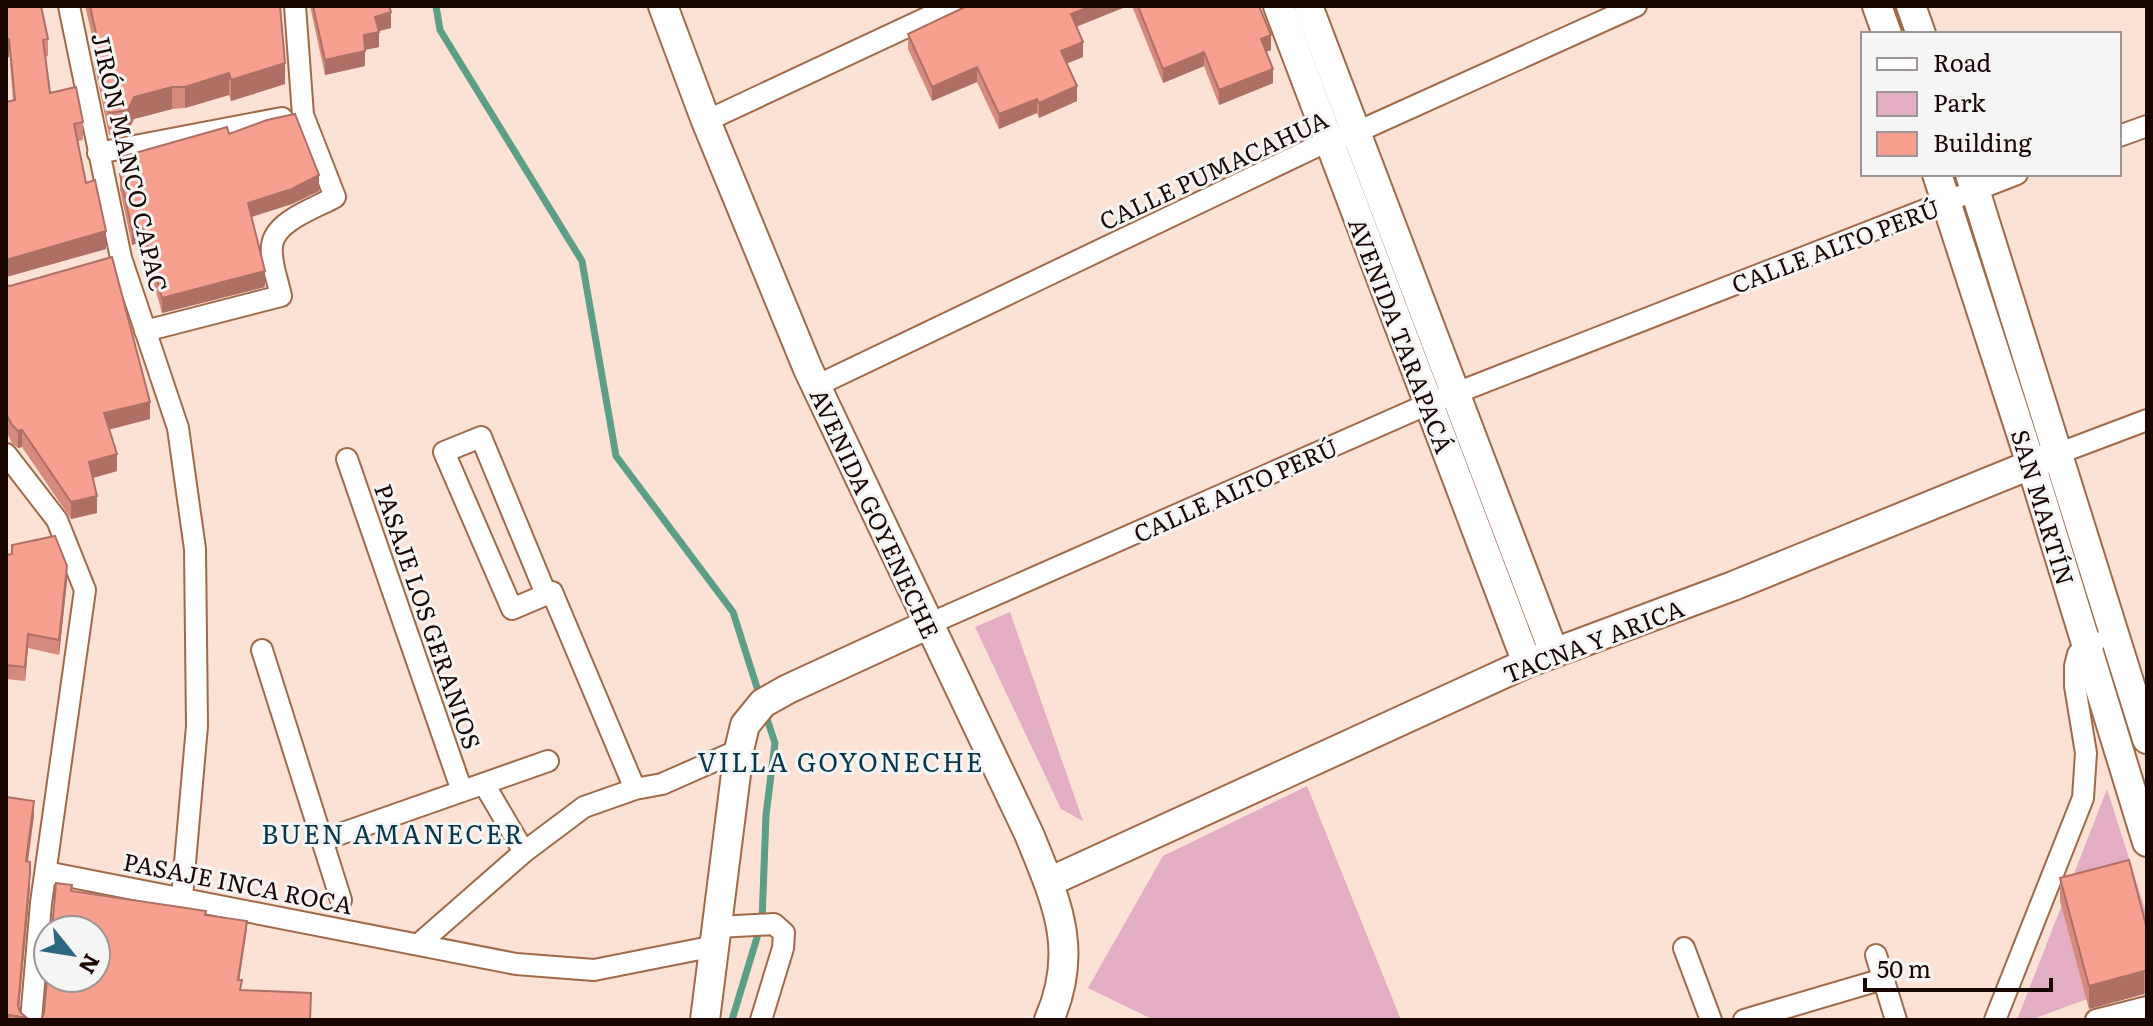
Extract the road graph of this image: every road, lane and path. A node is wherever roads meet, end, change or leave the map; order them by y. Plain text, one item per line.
1 (69, 6) edge
2 (295, 6) edge
3 (663, 6) edge
4 (952, 6) edge
5 (1278, 6) edge
6 (1308, 6) edge
7 (1636, 6) edge
8 (1877, 6) edge
9 (1911, 6) edge
10 (1886, 32) edge
11 (1920, 32) edge
12 (303, 115) junction
13 (706, 121) junction
14 (2147, 126) edge
15 (1357, 132) junction
16 (2121, 135) edge
17 (1328, 141) junction
18 (98, 153) junction
19 (1938, 176) edge
20 (2006, 176) edge
21 (1973, 182) edge
22 (1947, 201) junction
23 (145, 331) junction
24 (816, 386) junction
25 (1455, 393) junction
26 (1428, 404) junction
27 (2147, 420) edge
28 (6, 454) edge
29 (347, 459) dead end
30 (2044, 459) junction
31 (546, 594) junction
32 (929, 624) junction
33 (2113, 635) junction
34 (2085, 646) junction
35 (262, 650) dead end
36 (1554, 653) junction
37 (1527, 663) junction
38 (2146, 729) edge
39 (2113, 737) junction
40 (742, 738) junction
41 (548, 761) dead end
42 (484, 784) junction
43 (635, 789) junction
44 (462, 791) junction
45 (323, 840) junction
46 (2147, 842) edge
47 (524, 852) junction
48 (46, 872) junction
49 (1049, 882) junction
50 (182, 897) junction
51 (341, 900) dead end
52 (716, 937) junction
53 (420, 943) junction
54 (1684, 948) dead end
55 (1876, 955) dead end
56 (1883, 979) junction
57 (2147, 1007) edge
58 (31, 1020) edge
59 (705, 1020) edge
60 (761, 1020) edge
61 (1049, 1020) edge
62 (1711, 1020) edge
63 (1744, 1020) edge
64 (1896, 1020) edge
65 (1995, 1020) edge
66 (2096, 1020) edge

1 - 18 street, JIRÓN MANCO CAPAC
2 - 12 street
3 - 13 street, AVENIDA GOYENECHE
4 - 13 street
5 - 17 street, AVENIDA TARAPACÁ
6 - 15 street, AVENIDA TARAPACÁ
7 - 15 street, CALLE PUMACAHUA
8 - 10 street
9 - 11 street
12 - 18 street
12 - 23 street
13 - 24 street, AVENIDA GOYENECHE
14 - 16 street
15 - 17 street, CALLE PUMACAHUA
15 - 25 street, AVENIDA TARAPACÁ
17 - 24 street, CALLE PUMACAHUA
17 - 26 street, AVENIDA TARAPACÁ
18 - 23 street, JIRÓN MANCO CAPAC
19 - 22 street, SAN MARTÍN
20 - 21 street, CALLE ALTO PERÚ
21 - 22 street, CALLE ALTO PERÚ
21 - 30 street, SAN MARTÍN
22 - 25 street, CALLE ALTO PERÚ
22 - 30 street, SAN MARTÍN
23 - 50 street, JIRÓN MANCO CAPAC
24 - 32 street, AVENIDA GOYENECHE
25 - 26 street, CALLE ALTO PERÚ
25 - 36 street, AVENIDA TARAPACÁ
26 - 32 street, CALLE ALTO PERÚ
26 - 37 street, AVENIDA TARAPACÁ
27 - 30 street, TACNA Y ARICA
28 - 48 street
29 - 44 street, PASAJE LOS GERANIOS
30 - 33 street, SAN MARTÍN
30 - 34 street, SAN MARTÍN
30 - 36 street, TACNA Y ARICA
31 - 31 street
31 - 43 street
32 - 40 street, CALLE ALTO PERÚ
32 - 49 street, AVENIDA GOYENECHE
33 - 34 street
33 - 38 street, SAN MARTÍN
34 - 39 street, SAN MARTÍN
34 - 65 street
35 - 45 street
36 - 37 street, TACNA Y ARICA
37 - 49 street, TACNA Y ARICA
38 - 39 street
39 - 46 street, SAN MARTÍN
40 - 43 street
40 - 52 street
41 - 42 street
42 - 44 street
42 - 47 street
43 - 47 street
44 - 45 street
45 - 51 street
47 - 53 street
48 - 50 street, PASAJE INCA ROCA
48 - 58 street
49 - 61 street, AVENIDA GOYENECHE
50 - 53 street, PASAJE INCA ROCA
52 - 53 street
52 - 59 street
52 - 60 street
54 - 62 street
55 - 56 street
56 - 63 street
56 - 64 street
57 - 66 street

